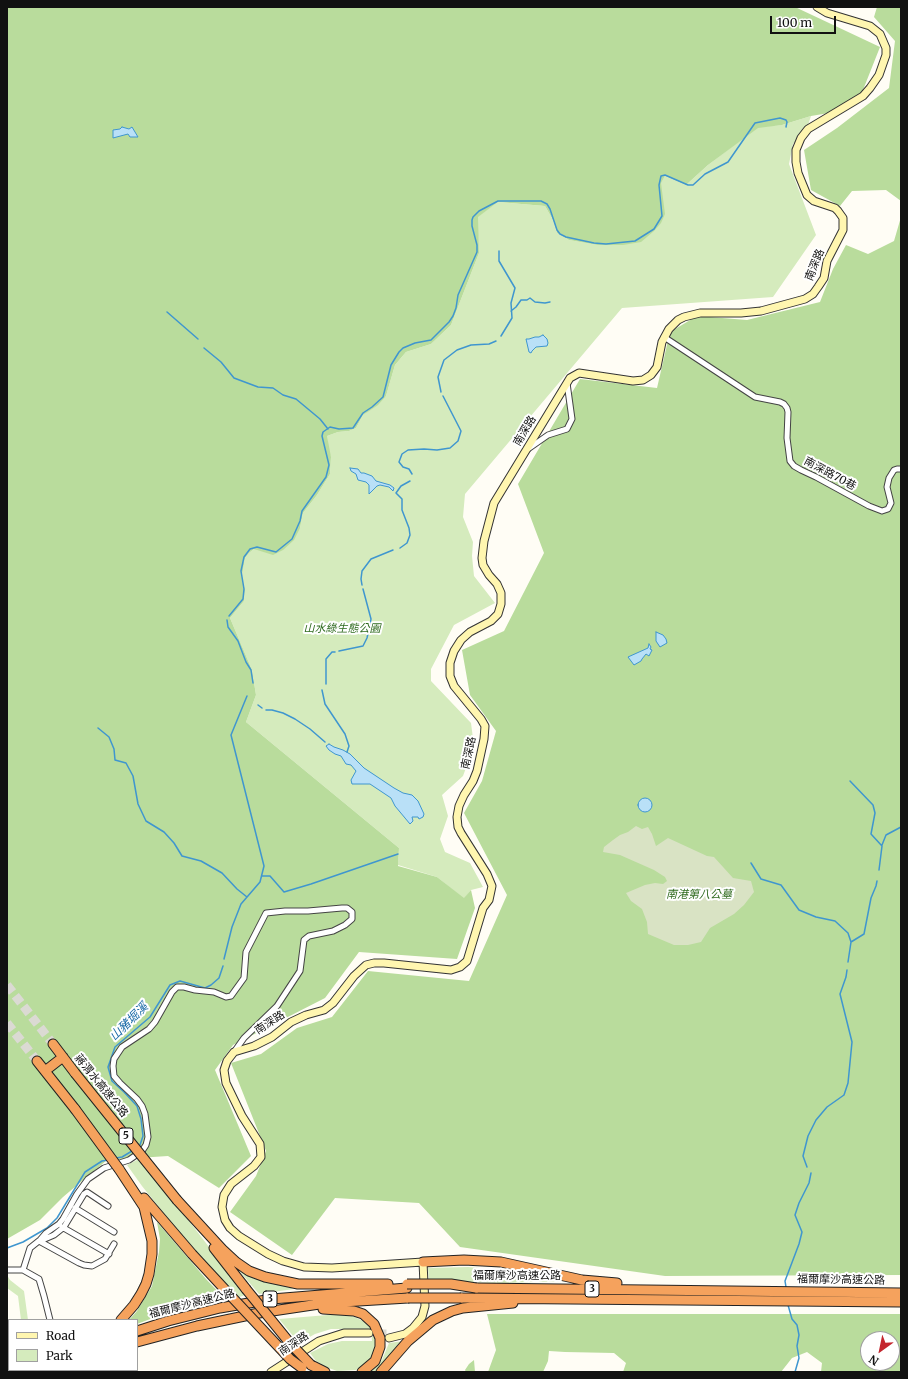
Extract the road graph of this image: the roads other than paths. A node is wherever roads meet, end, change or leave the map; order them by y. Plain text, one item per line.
1 (817, 7) edge
2 (664, 336) junction
3 (567, 383) junction
4 (526, 451) junction
5 (901, 469) edge
6 (53, 1044) tunnel mouth
7 (234, 1052) junction
8 (62, 1057) junction
9 (37, 1061) tunnel mouth
10 (45, 1071) junction
11 (120, 1169) junction
12 (177, 1200) junction
13 (108, 1206) dead end
14 (75, 1208) junction
15 (62, 1227) junction
16 (114, 1232) dead end
17 (38, 1241) junction
18 (114, 1244) dead end
19 (109, 1254) junction
20 (422, 1262) junction
21 (7, 1270) edge
22 (23, 1270) junction
23 (407, 1290) junction
24 (708, 1290) junction
25 (901, 1293) edge
26 (864, 1297) junction
27 (565, 1298) junction
28 (901, 1302) edge
29 (293, 1308) junction
30 (50, 1319) edge
31 (122, 1319) edge
32 (138, 1331) edge
33 (369, 1335) tunnel mouth
34 (389, 1335) tunnel mouth
35 (138, 1342) edge
36 (307, 1368) edge
37 (61, 1371) edge
38 (57, 1372) edge
39 (271, 1372) edge
40 (325, 1372) edge
41 (362, 1372) edge
42 (381, 1372) edge

1 - 2 main road, 南深路
2 - 3 main road, 南深路
2 - 5 street, 南深路70巷
3 - 4 main road, 南深路
3 - 4 street
4 - 7 main road, 南深路
6 - 8 highway, 蔣渭水高速公路 / 5
7 - 17 street
7 - 20 main road
8 - 10 highway
8 - 12 highway, 蔣渭水高速公路 / 5, bridge
9 - 10 highway, 5
10 - 11 highway, 5, bridge
11 - 31 highway
11 - 36 highway, bridge
12 - 23 highway
12 - 36 highway, bridge
13 - 14 street
14 - 15 street
14 - 16 street
15 - 17 street
15 - 19 street
17 - 19 street
17 - 22 street
18 - 19 street
20 - 24 highway
20 - 34 main road
21 - 22 street
22 - 30 street
23 - 24 highway, 福爾摩沙高速公路 / 3, bridge
23 - 27 highway, 福爾摩沙高速公路 / 3, bridge
23 - 29 highway, 福爾摩沙高速公路 / 3
23 - 32 highway, 福爾摩沙高速公路 / 3
24 - 26 highway, 福爾摩沙高速公路 / 3
25 - 26 highway, 福爾摩沙高速公路 / 3
26 - 27 highway, 福爾摩沙高速公路 / 3
26 - 28 highway, 福爾摩沙高速公路 / 3
27 - 42 highway
29 - 35 highway, 福爾摩沙高速公路 / 3
29 - 41 highway
33 - 39 main road, 南深路
36 - 40 highway
37 - 38 highway, bridge

